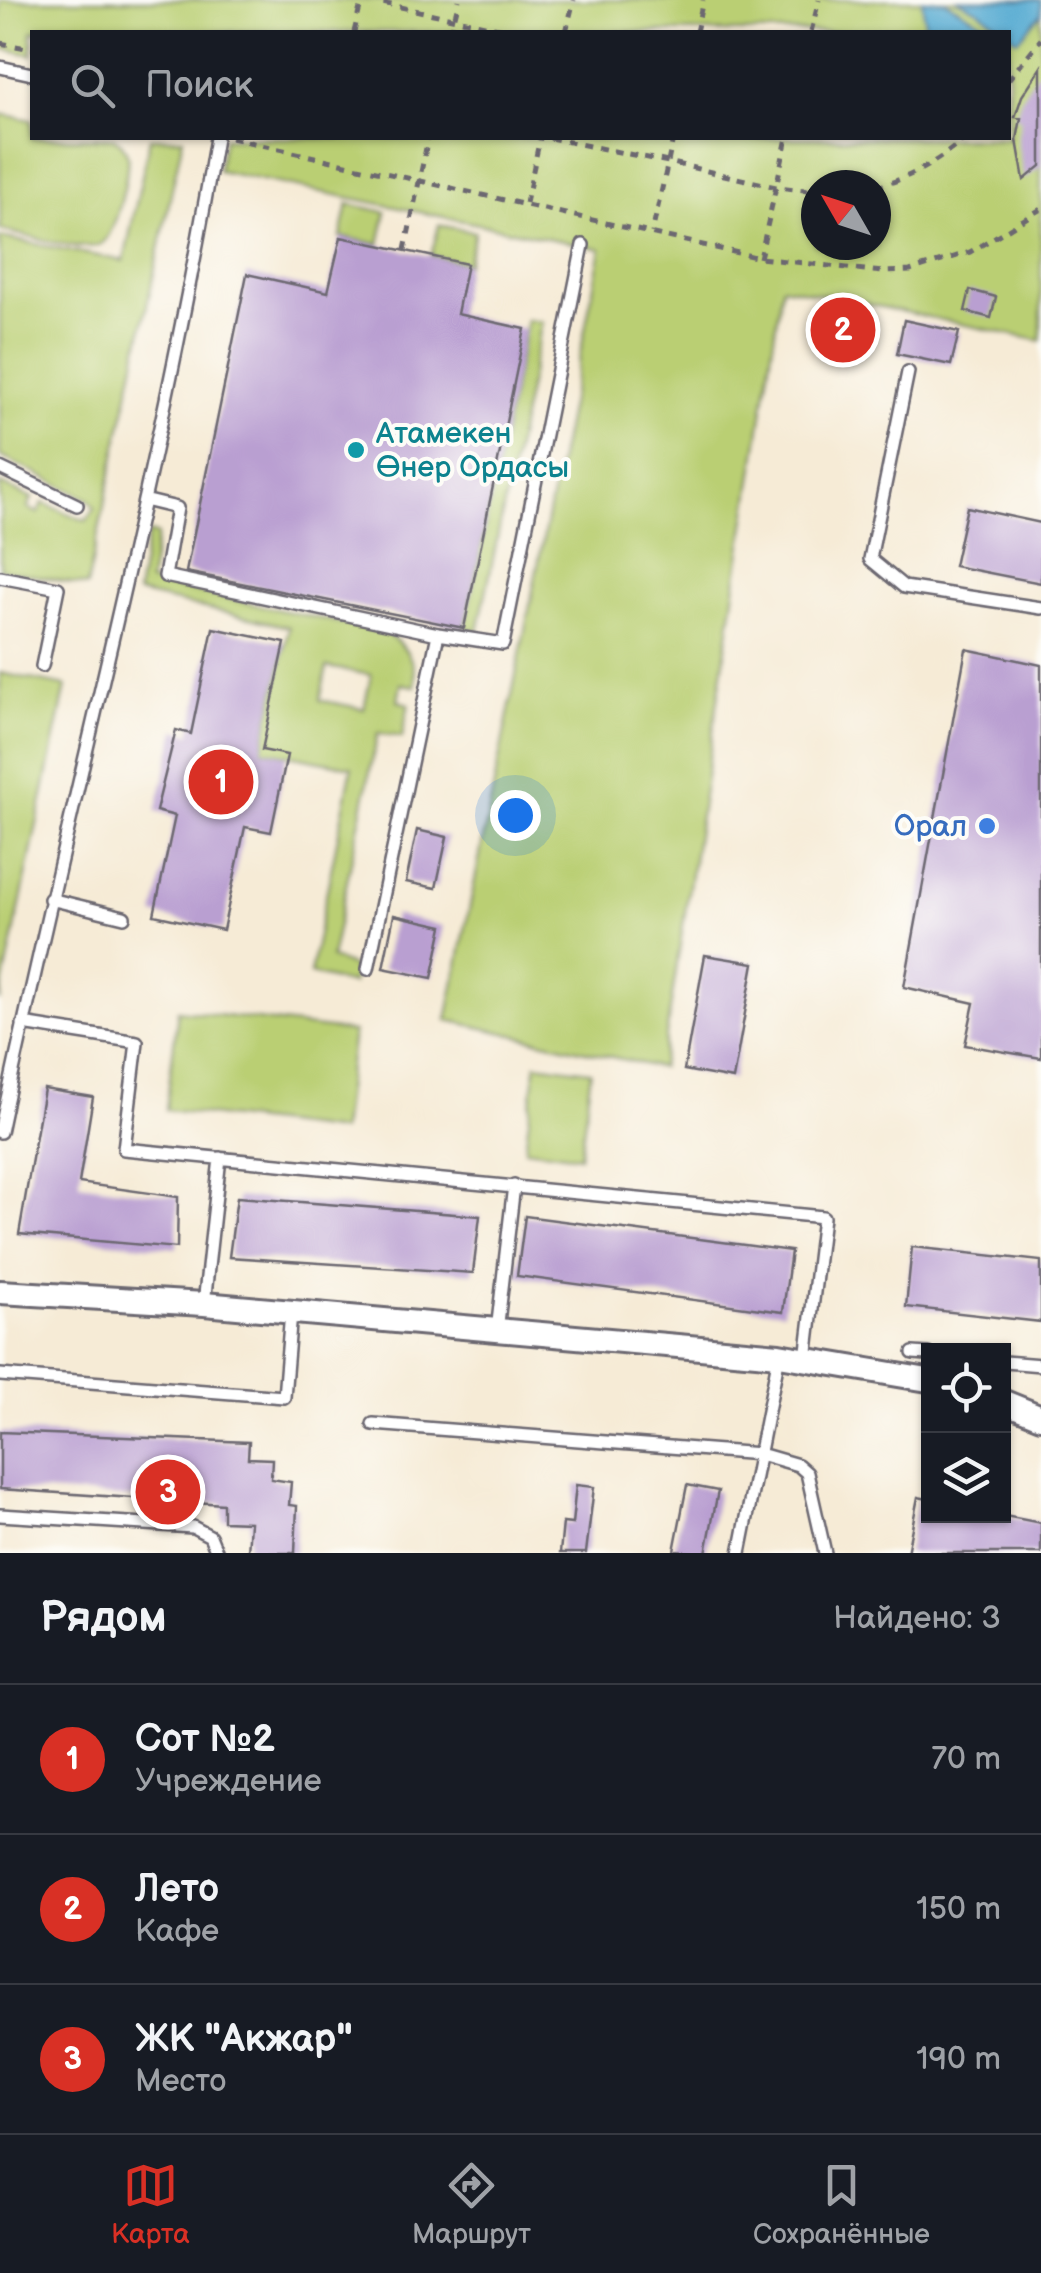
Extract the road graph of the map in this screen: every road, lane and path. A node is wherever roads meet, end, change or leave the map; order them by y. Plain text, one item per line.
1 (365, 0) edge
2 (459, 0) edge
3 (574, 0) edge
4 (703, 0) edge
5 (819, 0) edge
6 (454, 19) junction
7 (355, 30) edge
8 (451, 30) edge
9 (507, 30) edge
10 (566, 30) edge
11 (696, 30) edge
12 (812, 30) edge
13 (1041, 39) edge
14 (0, 42) edge
15 (30, 50) edge
16 (0, 67) edge
17 (30, 74) edge
18 (1011, 76) edge
19 (216, 140) edge
20 (238, 140) edge
21 (267, 140) edge
22 (428, 140) edge
23 (540, 140) edge
24 (560, 140) edge
25 (674, 140) edge
26 (788, 140) edge
27 (963, 140) edge
28 (258, 144) junction
29 (668, 162) junction
30 (420, 179) junction
31 (891, 183) edge
32 (776, 186) junction
33 (801, 190) edge
34 (526, 204) junction
35 (1041, 209) edge
36 (652, 233) junction
37 (583, 244) dead end
38 (405, 250) dead end
39 (760, 258) junction
40 (908, 372) dead end
41 (0, 468) edge
42 (144, 500) junction
43 (77, 506) dead end
44 (0, 578) edge
45 (1041, 608) edge
46 (438, 634) junction
47 (42, 666) dead end
48 (50, 898) junction
49 (124, 917) dead end
50 (368, 969) dead end
51 (23, 1024) junction
52 (0, 1132) edge
53 (220, 1158) junction
54 (514, 1185) junction
55 (0, 1292) edge
56 (204, 1304) junction
57 (291, 1312) junction
58 (497, 1331) junction
59 (913, 1353) dead end
60 (921, 1354) edge
61 (779, 1355) junction
62 (806, 1359) junction
63 (1011, 1363) edge
64 (1041, 1365) edge
65 (0, 1374) edge
66 (921, 1379) edge
67 (1011, 1405) edge
68 (1041, 1417) edge
69 (373, 1424) dead end
70 (760, 1454) junction
71 (0, 1516) edge
72 (217, 1553) edge
73 (740, 1553) edge
74 (825, 1553) edge

1 - 6 path
1 - 7 path
2 - 6 path
3 - 10 path
4 - 11 path
5 - 12 path
6 - 8 path
6 - 9 path
13 - 18 path
14 - 15 path
16 - 17 lane
19 - 42 lane
20 - 28 path
21 - 28 path
22 - 30 path
23 - 34 path
24 - 29 path
25 - 29 path
26 - 32 path
27 - 31 path
28 - 30 path
29 - 32 path
29 - 36 path
30 - 34 path
30 - 38 path
32 - 33 path
32 - 39 path
34 - 36 path
35 - 39 path
36 - 39 path
37 - 46 lane
40 - 45 lane
41 - 43 lane
42 - 46 lane
42 - 48 lane
44 - 47 lane
46 - 50 lane
48 - 49 lane
48 - 51 lane
51 - 52 lane
51 - 53 lane
53 - 54 lane
53 - 56 lane
54 - 58 lane
54 - 62 lane
55 - 56 street
56 - 57 street
57 - 58 street
57 - 65 lane
58 - 61 street
59 - 60 lane
61 - 62 street
61 - 70 lane
62 - 66 street
63 - 64 lane
67 - 68 street
69 - 70 lane
70 - 73 lane
70 - 74 lane
71 - 72 lane

